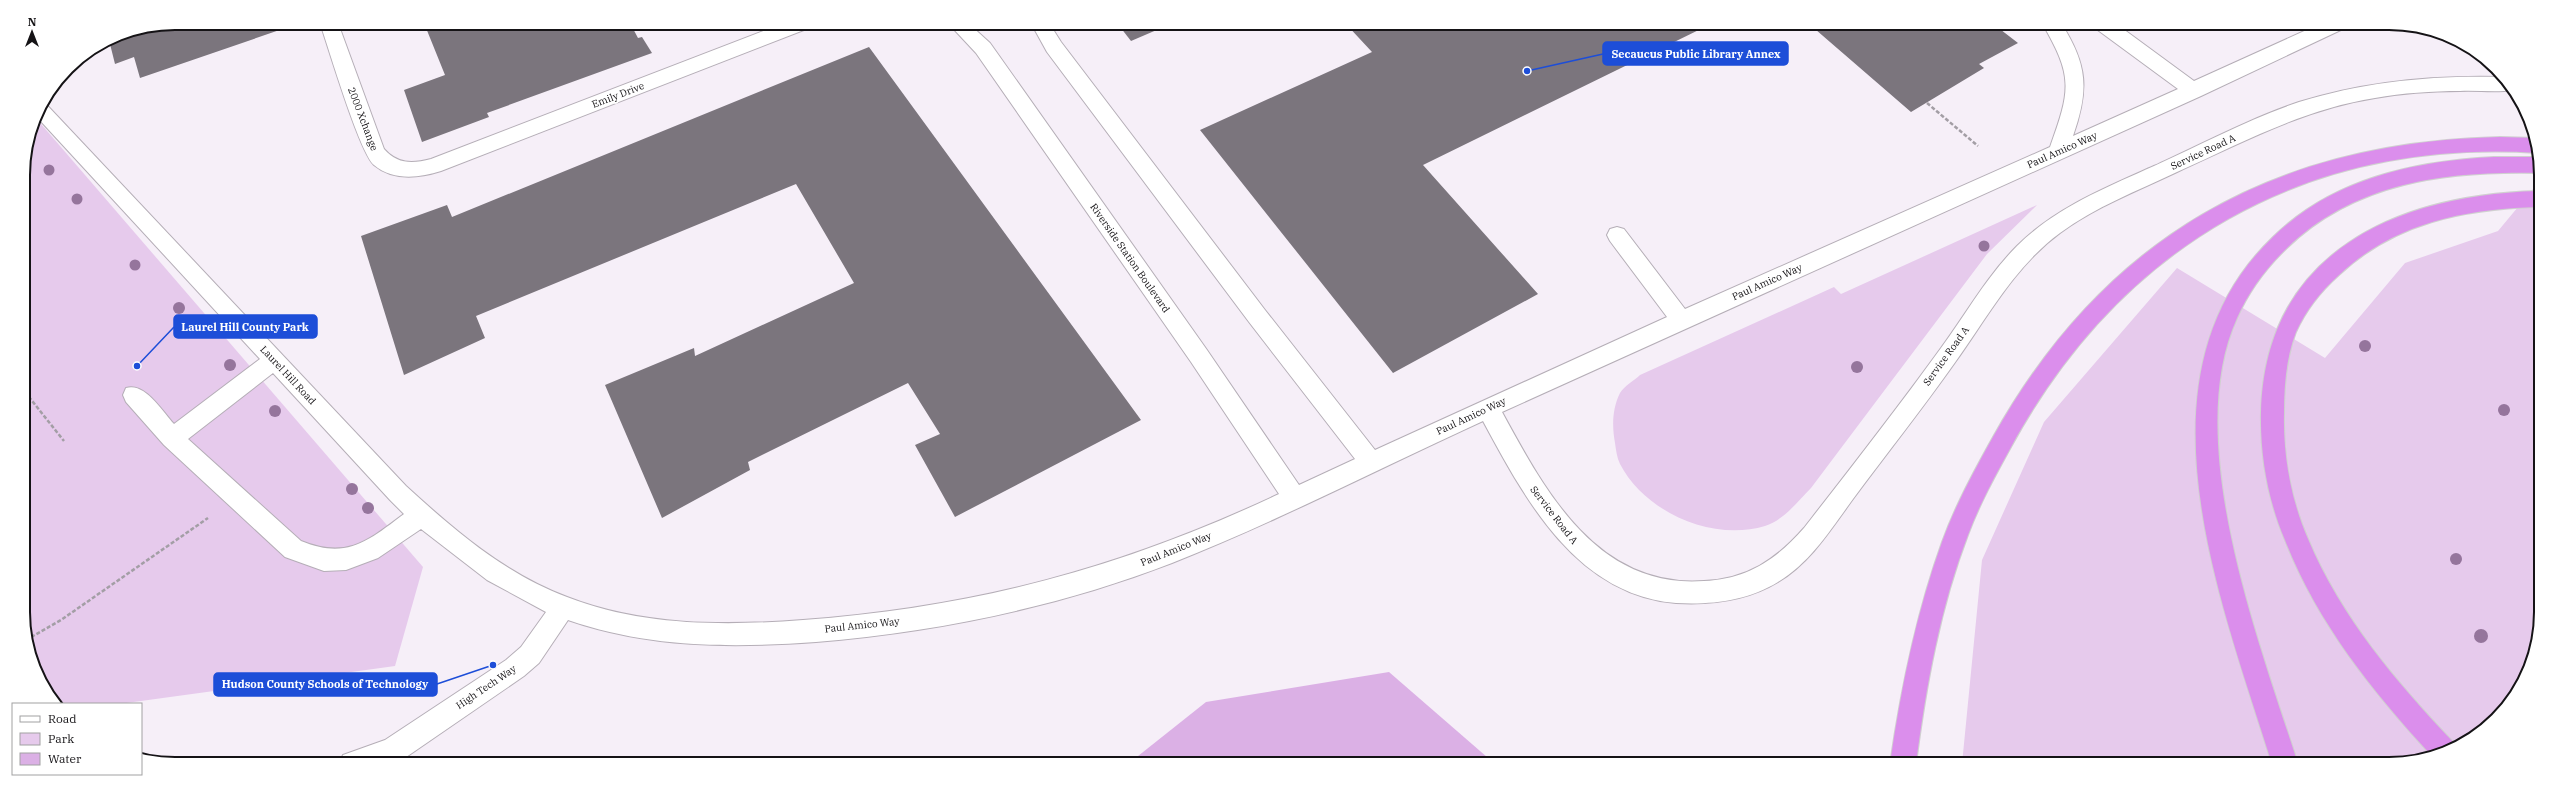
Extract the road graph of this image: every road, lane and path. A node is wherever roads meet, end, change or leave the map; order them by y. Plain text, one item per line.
1 (331, 30) edge
2 (784, 30) edge
3 (964, 30) edge
4 (1044, 30) edge
5 (2055, 30) edge
6 (2111, 30) edge
7 (2323, 30) edge
8 (2502, 84) edge
9 (2194, 91) junction
10 (1926, 103) dead end
11 (44, 113) edge
12 (1978, 146) dead end
13 (2531, 146) edge
14 (2057, 153) junction
15 (2534, 165) edge
16 (434, 166) joint
17 (2534, 199) edge
18 (1617, 235) dead end
19 (1681, 320) junction
20 (274, 360) junction
21 (134, 395) dead end
22 (30, 399) edge
23 (1488, 408) junction
24 (172, 438) junction
25 (64, 441) dead end
26 (1371, 462) junction
27 (236, 497) junction
28 (1295, 498) junction
29 (421, 515) junction
30 (563, 607) junction
31 (32, 636) edge
32 (2441, 747) edge
33 (386, 757) edge
34 (1904, 757) edge
35 (2283, 757) edge

1 - 16 street, 2000 Xchange
2 - 16 street, Emily Drive
3 - 28 street, Riverside Station Boulevard
4 - 26 street
5 - 14 street
6 - 9 street
7 - 9 street, Paul Amico Way
8 - 23 street, Service Road A
9 - 14 street, Paul Amico Way
10 - 12 path
11 - 20 street, Laurel Hill Road
13 - 34 highway
14 - 19 street, Paul Amico Way
15 - 35 highway
17 - 32 highway
18 - 19 street
19 - 23 street, Paul Amico Way
20 - 24 street
20 - 29 street, Laurel Hill Road
21 - 24 street
22 - 25 path
23 - 26 street, Paul Amico Way
24 - 27 street
26 - 28 street, Paul Amico Way
27 - 29 street
27 - 31 path
28 - 30 street, Paul Amico Way
29 - 30 street, Laurel Hill Road
30 - 33 street, High Tech Way

